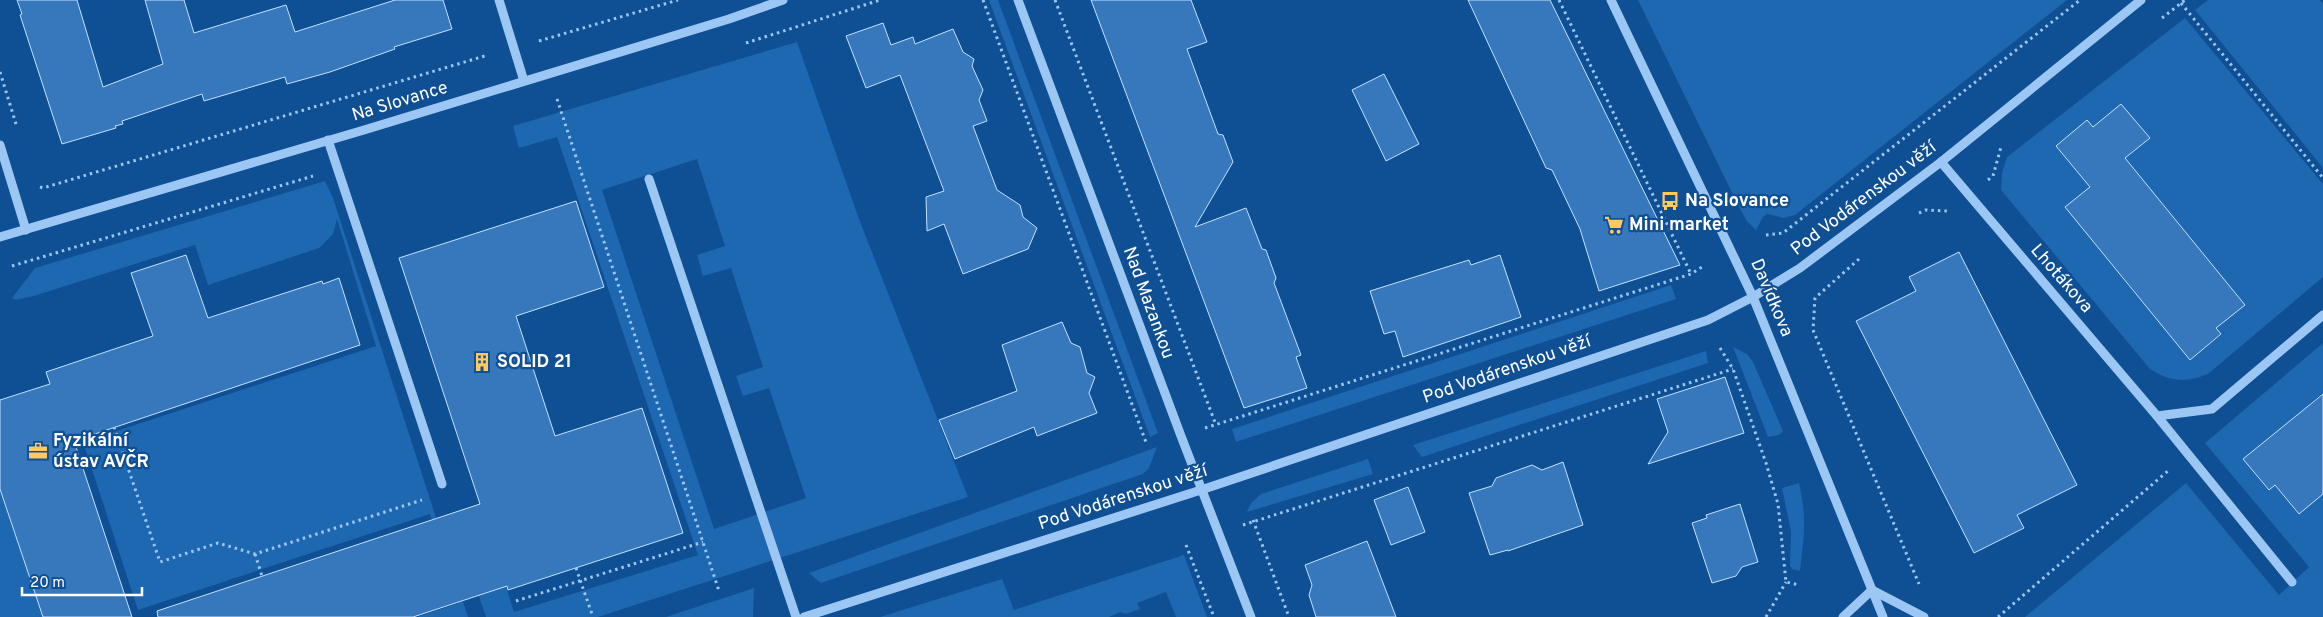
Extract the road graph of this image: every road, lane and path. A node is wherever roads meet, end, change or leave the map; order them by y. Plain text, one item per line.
1 (499, 0) edge
2 (678, 0) edge
3 (783, 0) edge
4 (984, 0) edge
5 (1018, 0) edge
6 (1055, 0) edge
7 (1559, 0) edge
8 (1611, 0) edge
9 (2080, 0) edge
10 (2141, 0) edge
11 (2185, 0) edge
12 (2181, 3) junction
13 (2157, 22) dead end
14 (490, 54) dead end
15 (550, 73) junction
16 (524, 81) junction
17 (328, 140) junction
18 (0, 145) edge
19 (2002, 146) dead end
20 (1941, 162) junction
21 (338, 168) junction
22 (2323, 178) edge
23 (649, 179) dead end
24 (43, 188) dead end
25 (1968, 196) junction
26 (1917, 214) dead end
27 (26, 230) junction
28 (1766, 235) dead end
29 (0, 237) edge
30 (1864, 254) dead end
31 (1705, 265) dead end
32 (12, 266) dead end
33 (1691, 274) junction
34 (1754, 297) junction
35 (2323, 315) edge
36 (1720, 348) dead end
37 (1733, 369) junction
38 (2157, 416) junction
39 (1216, 425) junction
40 (114, 427) dead end
41 (1204, 429) dead end
42 (1148, 445) dead end
43 (2187, 454) junction
44 (442, 484) dead end
45 (1201, 490) junction
46 (425, 499) dead end
47 (1253, 520) junction
48 (1242, 525) dead end
49 (703, 542) junction
50 (1186, 545) dead end
51 (255, 554) junction
52 (576, 568) dead end
53 (262, 576) dead end
54 (581, 581) junction
55 (1786, 582) junction
56 (2292, 582) dead end
57 (1799, 585) dead end
58 (1920, 587) dead end
59 (1872, 590) junction
60 (719, 591) dead end
61 (516, 601) dead end
62 (593, 617) edge
63 (796, 617) edge
64 (804, 617) edge
65 (1214, 617) edge
66 (1251, 617) edge
67 (1289, 617) edge
68 (1766, 617) edge
69 (1843, 617) edge
70 (1883, 617) edge
71 (1924, 617) edge
72 (1998, 617) edge

1 - 16 street
2 - 15 path
3 - 15 street, Na Slovance
4 - 42 path
5 - 45 street, Nad Mazankou
6 - 39 path
7 - 33 path
8 - 34 street, Davídkova
9 - 28 path
10 - 20 street, Pod Vodárenskou věží
11 - 12 path
12 - 13 path
12 - 22 path
14 - 24 path
15 - 16 street, Na Slovance
15 - 49 path
16 - 17 street, Na Slovance
17 - 21 street
17 - 27 street, Na Slovance
18 - 27 street
19 - 25 path
20 - 25 street, Lhotákova
20 - 34 street, Pod Vodárenskou věží
21 - 32 path
21 - 44 street
23 - 63 street
25 - 26 path
25 - 38 street, Lhotákova
27 - 29 street, Na Slovance
30 - 58 path
31 - 33 path
33 - 39 path
34 - 45 street, Pod Vodárenskou věží
34 - 59 street, Davídkova
35 - 38 street
36 - 37 path
37 - 47 path
37 - 55 path
38 - 43 street, Lhotákova
39 - 41 path
40 - 51 path
43 - 56 street, Lhotákova
43 - 72 path
45 - 64 street, Pod Vodárenskou věží
45 - 66 street, Nad Mazankou
46 - 51 path
47 - 48 path
47 - 67 path
49 - 54 path
49 - 60 path
50 - 65 path
51 - 53 path
52 - 54 path
54 - 61 path
54 - 62 path
55 - 57 path
55 - 68 path
59 - 69 street
59 - 70 street, Davídkova
59 - 71 street

